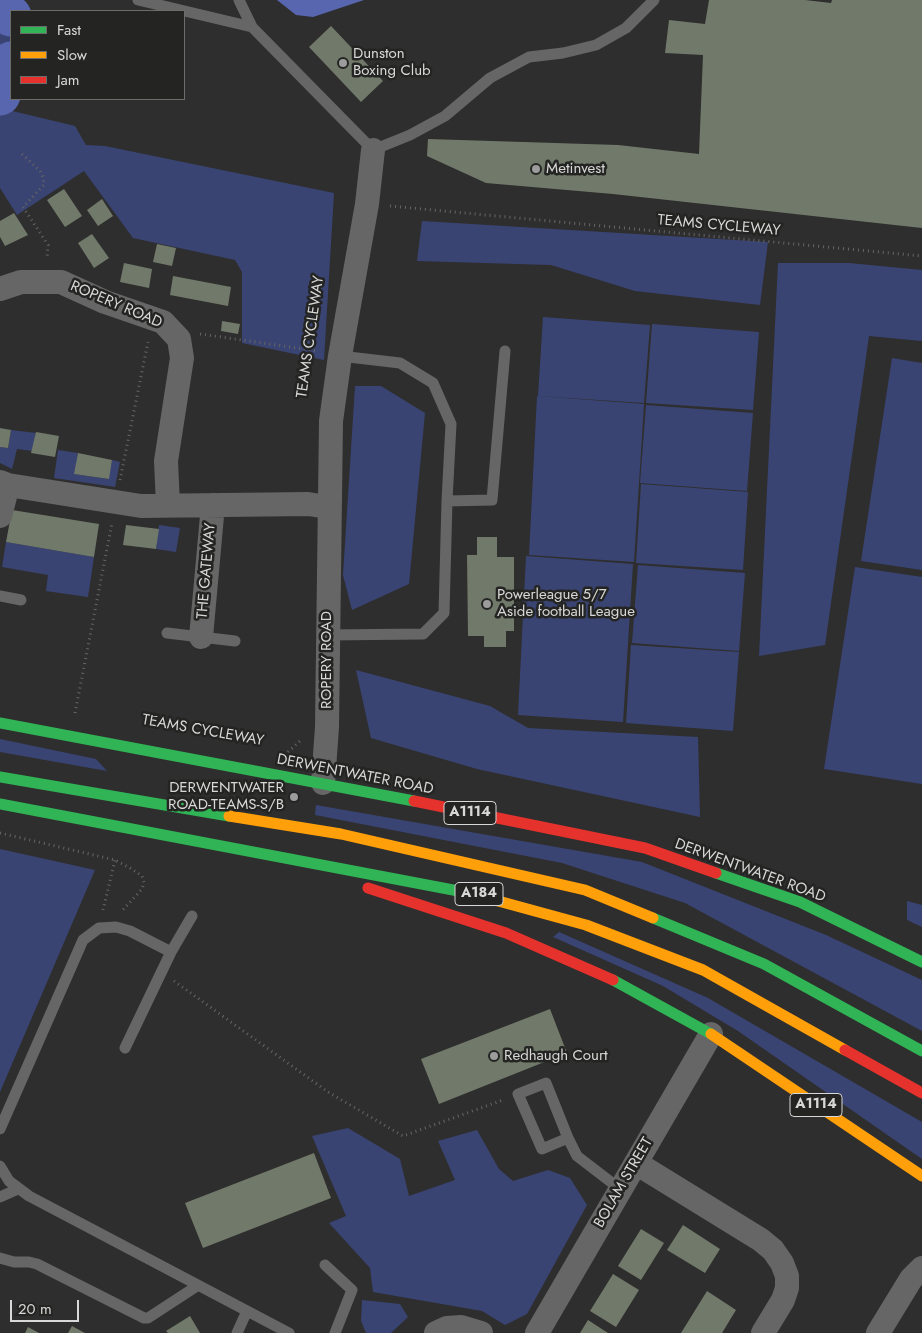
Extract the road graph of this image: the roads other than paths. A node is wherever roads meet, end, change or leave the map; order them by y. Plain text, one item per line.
1 (138, 0) edge
2 (239, 0) edge
3 (654, 0) edge
4 (180, 10) edge
5 (185, 11) edge
6 (252, 27) junction
7 (373, 150) junction
8 (0, 289) edge
9 (505, 350) dead end
10 (340, 356) junction
11 (4, 483) edge
12 (447, 501) junction
13 (168, 505) junction
14 (213, 506) junction
15 (328, 507) junction
16 (0, 516) edge
17 (0, 596) edge
18 (21, 600) dead end
19 (167, 633) dead end
20 (327, 636) junction
21 (201, 637) junction
22 (235, 641) dead end
23 (0, 723) edge
24 (0, 777) edge
25 (323, 783) junction
26 (0, 804) edge
27 (262, 853) junction
28 (192, 916) dead end
29 (171, 952) junction
30 (922, 962) edge
31 (711, 1034) junction
32 (125, 1048) dead end
33 (922, 1051) edge
34 (922, 1093) edge
35 (0, 1129) edge
36 (568, 1138) junction
37 (636, 1163) junction
38 (0, 1166) edge
39 (922, 1176) edge
40 (18, 1189) junction
41 (620, 1190) junction
42 (0, 1197) edge
43 (0, 1258) edge
44 (324, 1265) dead end
45 (922, 1268) edge
46 (197, 1286) junction
47 (247, 1311) junction
48 (237, 1333) edge
49 (289, 1333) edge
50 (335, 1333) edge
51 (436, 1333) edge
52 (481, 1333) edge
53 (537, 1333) edge
54 (763, 1333) edge
55 (878, 1333) edge

1 - 4 lane
2 - 6 lane
3 - 7 lane
5 - 6 lane
6 - 7 lane
7 - 10 street, ROPERY ROAD
8 - 13 street, ROPERY ROAD
9 - 12 lane
10 - 12 lane
10 - 15 street, ROPERY ROAD
11 - 13 street
11 - 16 street
12 - 20 lane
13 - 14 street
14 - 15 street
14 - 21 street, THE GATEWAY
15 - 20 street, ROPERY ROAD
17 - 18 lane
19 - 21 lane
20 - 25 street, ROPERY ROAD
21 - 22 lane
23 - 25 main road, DERWENTWATER ROAD / A1114
24 - 33 main road, A184
25 - 30 main road, DERWENTWATER ROAD / A1114
26 - 27 main road, A184
27 - 31 main road, A1114
27 - 34 main road, A184
28 - 29 lane
29 - 32 lane
29 - 35 lane
31 - 37 street, BOLAM STREET
31 - 39 main road, A1114
36 - 36 lane
36 - 41 lane
37 - 41 street, BOLAM STREET
37 - 54 street
38 - 40 lane
40 - 42 lane
40 - 46 lane
41 - 53 street, BOLAM STREET
43 - 46 lane
44 - 50 lane
45 - 55 street
46 - 47 lane
47 - 48 lane
47 - 49 lane
51 - 52 street

